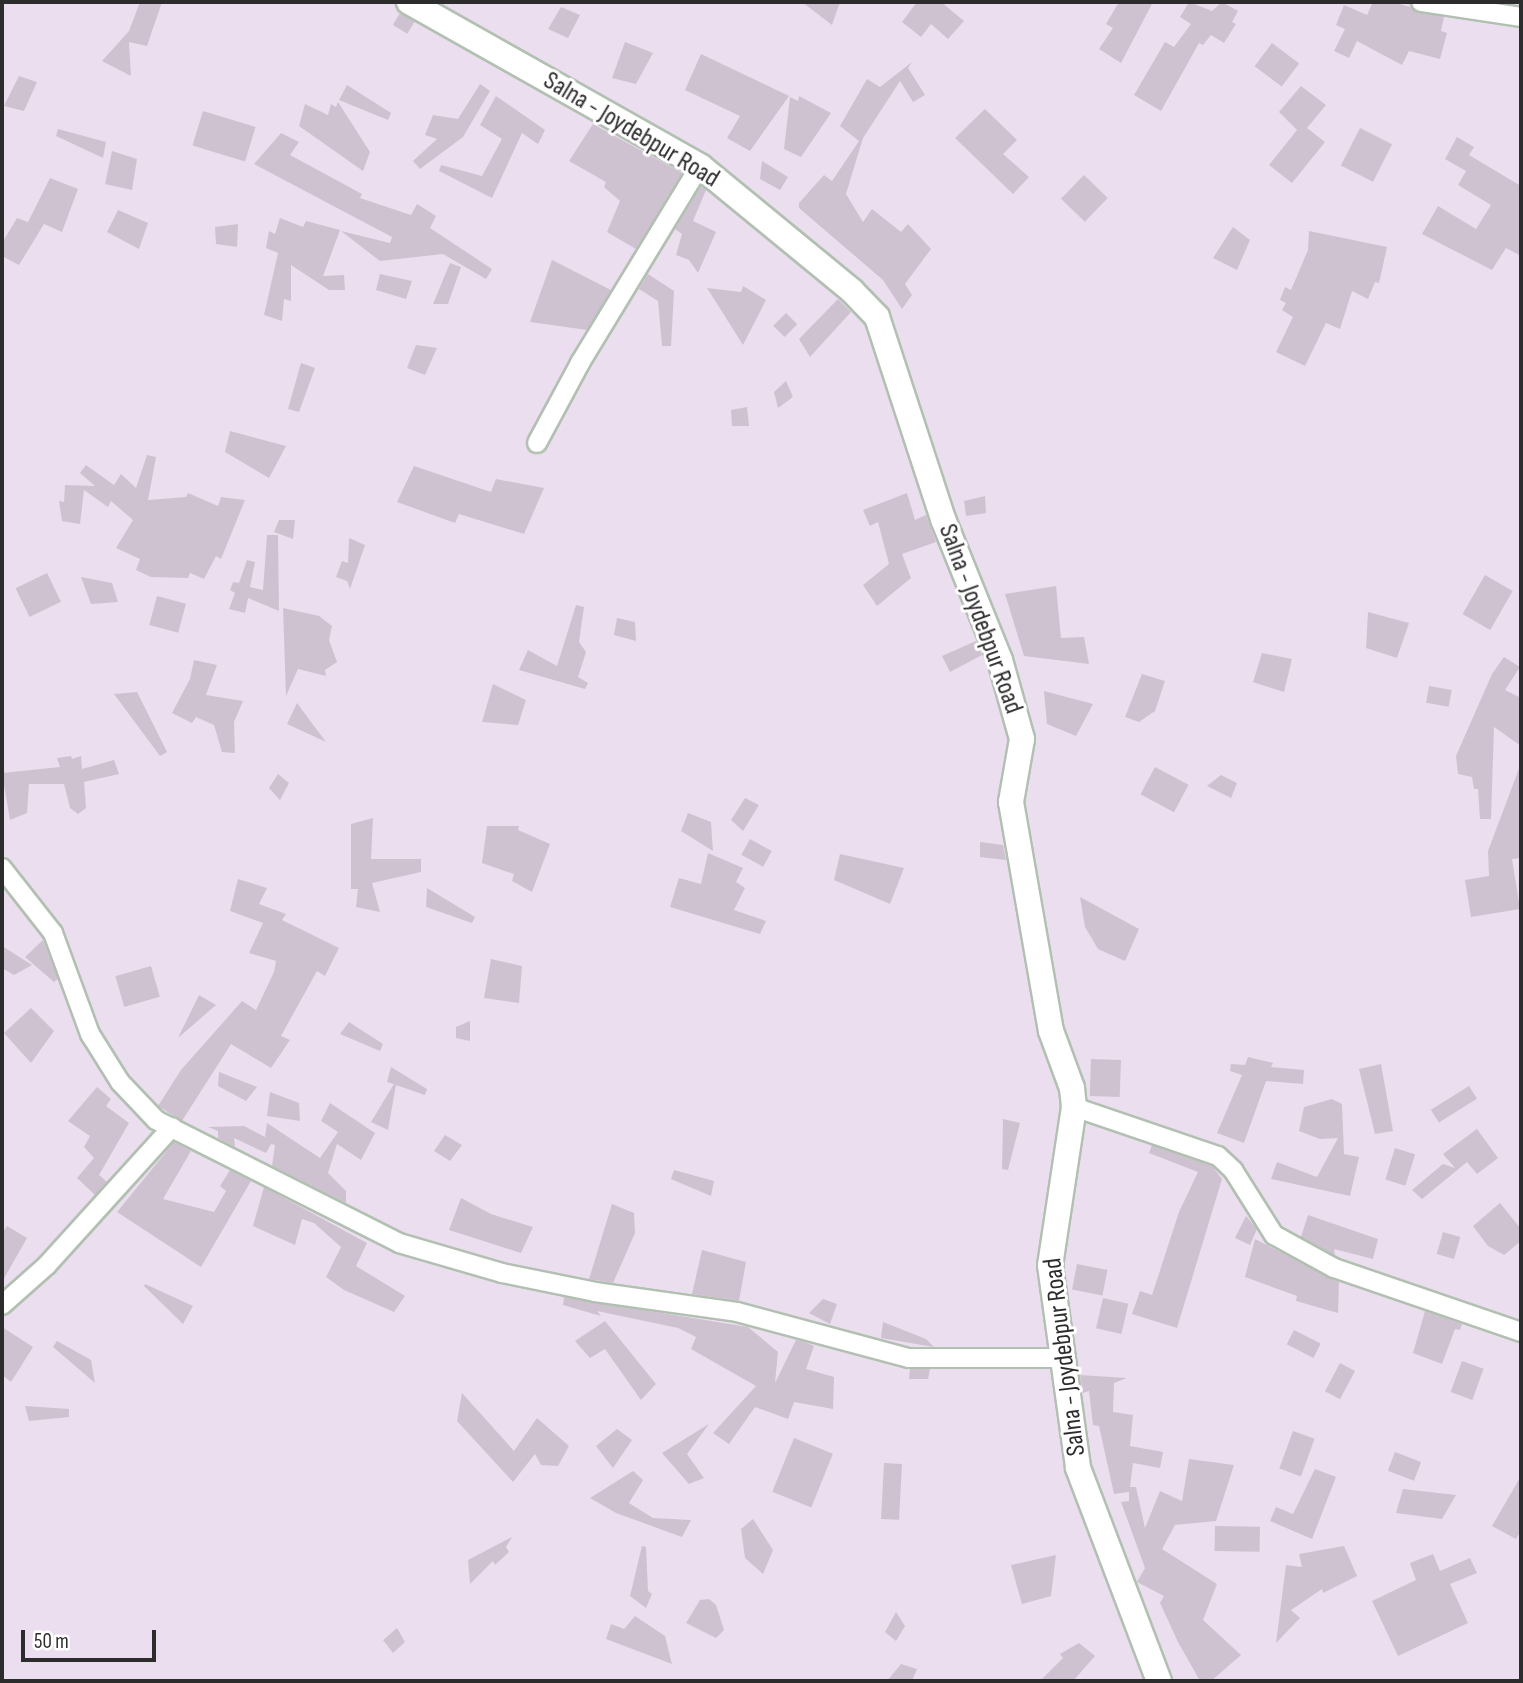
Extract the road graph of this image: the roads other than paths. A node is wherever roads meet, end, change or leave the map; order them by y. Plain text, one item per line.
1 (409, 2) edge
2 (1421, 2) edge
3 (1521, 17) edge
4 (700, 166) junction
5 (537, 443) dead end
6 (2, 868) edge
7 (1074, 1107) junction
8 (172, 1127) junction
9 (2, 1304) edge
10 (1521, 1332) edge
11 (1064, 1359) junction
12 (1159, 1681) edge

1 - 4 main road, Salna - Joydebpur Road
2 - 3 street
4 - 5 street
4 - 7 main road, Salna - Joydebpur Road
6 - 8 street
7 - 10 street
7 - 11 main road, Salna - Joydebpur Road
8 - 9 street
8 - 11 street
11 - 12 main road, Salna - Joydebpur Road

